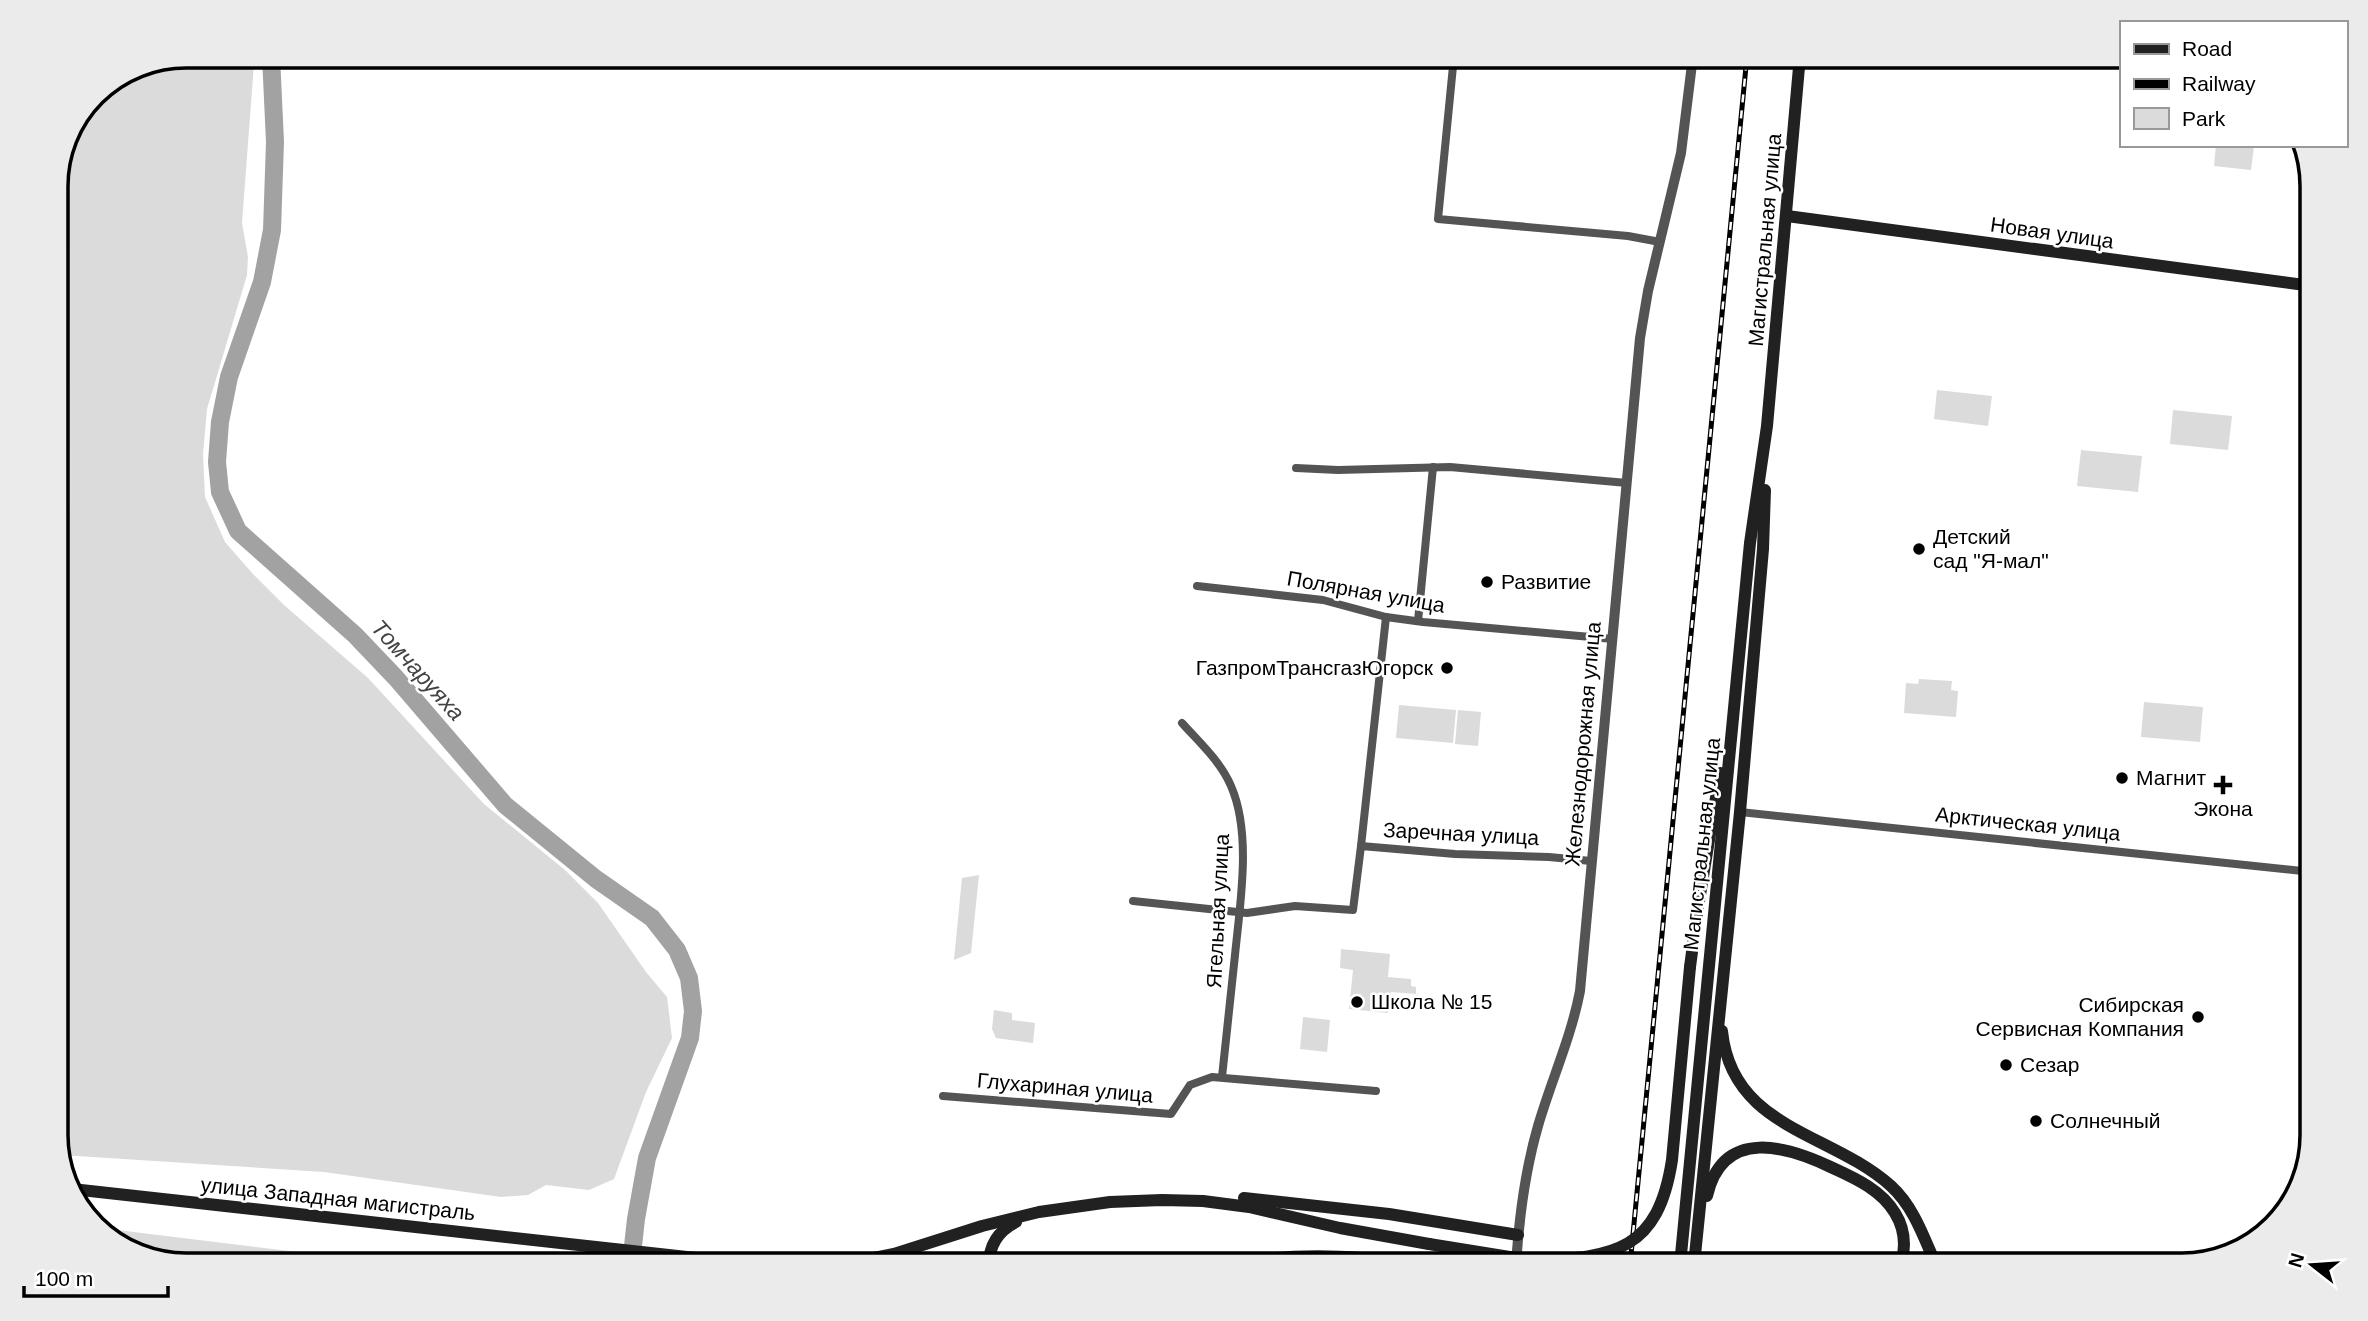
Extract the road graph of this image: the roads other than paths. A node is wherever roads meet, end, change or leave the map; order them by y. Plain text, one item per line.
1 (1453, 68) edge
2 (1692, 68) edge
3 (1799, 68) edge
4 (1787, 216) junction
5 (1660, 242) junction
6 (2299, 284) edge
7 (1767, 426) junction
8 (1433, 467) junction
9 (1296, 468) dead end
10 (1627, 483) junction
11 (1197, 586) dead end
12 (1745, 596) junction
13 (1386, 617) junction
14 (1418, 621) junction
15 (1613, 639) junction
16 (1182, 723) dead end
17 (1740, 812) junction
18 (1361, 846) junction
19 (1591, 861) junction
20 (2300, 871) edge
21 (1133, 901) dead end
22 (1239, 913) junction
23 (1721, 990) junction
24 (1222, 1077) junction
25 (1376, 1091) dead end
26 (943, 1096) dead end
27 (82, 1190) edge
28 (1136, 1200) junction
29 (1039, 1212) junction
30 (1518, 1235) junction
31 (652, 1253) edge
32 (897, 1253) edge
33 (991, 1253) edge
34 (1485, 1253) edge
35 (1517, 1253) edge
36 (1607, 1253) edge
37 (1680, 1253) edge
38 (1696, 1253) edge
39 (1698, 1253) edge
40 (1903, 1253) edge
41 (1931, 1253) edge

1 - 5 street
2 - 5 street, Железнодорожная улица
3 - 4 main road, Магистральная улица
4 - 6 main road, Новая улица
4 - 7 main road, Магистральная улица
5 - 10 street, Железнодорожная улица
7 - 12 main road, Магистральная улица
7 - 17 main road, Магистральная улица
8 - 9 street
8 - 10 street
8 - 14 street
10 - 15 street, Железнодорожная улица
11 - 13 street, Полярная улица
12 - 36 main road, bridge
12 - 37 main road, Магистральная улица
13 - 14 street, Полярная улица
13 - 18 street
14 - 15 street, Полярная улица
15 - 19 street, Железнодорожная улица
16 - 22 street, Ягельная улица
17 - 20 street, Арктическая улица
17 - 23 main road, Магистральная улица
18 - 19 street, Заречная улица
18 - 22 street, Заречная улица
19 - 30 street, Железнодорожная улица
21 - 22 street, Заречная улица
22 - 24 street, Ягельная улица
23 - 38 main road, Магистральная улица
23 - 41 main road
24 - 25 street, Глухариная улица
24 - 26 street, Глухариная улица
27 - 31 main road, улица Западная магистраль
28 - 29 main road
28 - 30 main road
28 - 34 main road, bridge
29 - 32 main road
29 - 33 main road
30 - 35 street, Железнодорожная улица
39 - 40 main road

